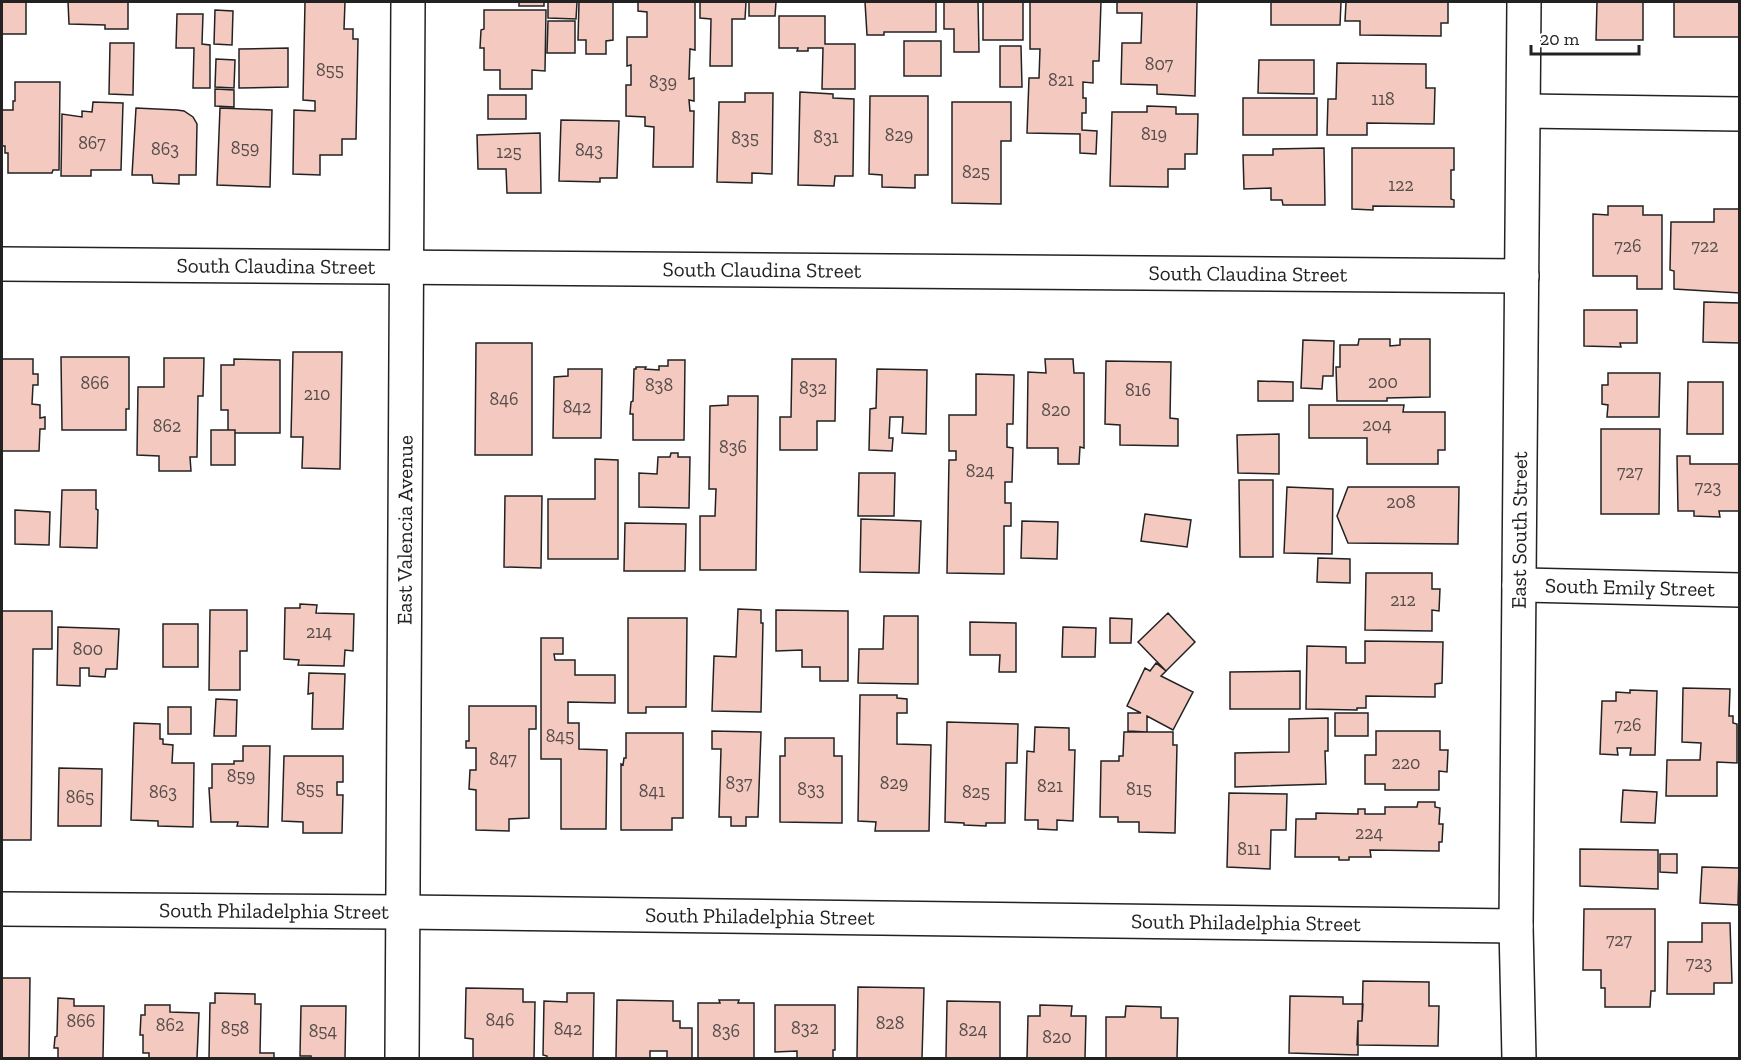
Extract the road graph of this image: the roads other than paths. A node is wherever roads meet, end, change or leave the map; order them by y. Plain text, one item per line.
1 (408, 2) edge
2 (1524, 2) edge
3 (1524, 111) junction
4 (1740, 114) edge
5 (2, 264) edge
6 (405, 268) junction
7 (1522, 276) junction
8 (1519, 585) junction
9 (1740, 590) edge
10 (2, 909) edge
11 (402, 912) junction
12 (1516, 926) junction
13 (402, 1059) edge
14 (1519, 1059) edge

1 - 6 street, East Valencia Avenue
2 - 3 street, East South Street
3 - 4 street
3 - 7 street, East South Street
5 - 6 street, South Claudina Street
6 - 7 street, South Claudina Street
6 - 11 street, East Valencia Avenue
7 - 8 street, East South Street
8 - 9 street, South Emily Street
8 - 12 street, East South Street
10 - 11 street, South Philadelphia Street
11 - 12 street, South Philadelphia Street
11 - 13 street, East Valencia Avenue
12 - 14 street, East South Street

